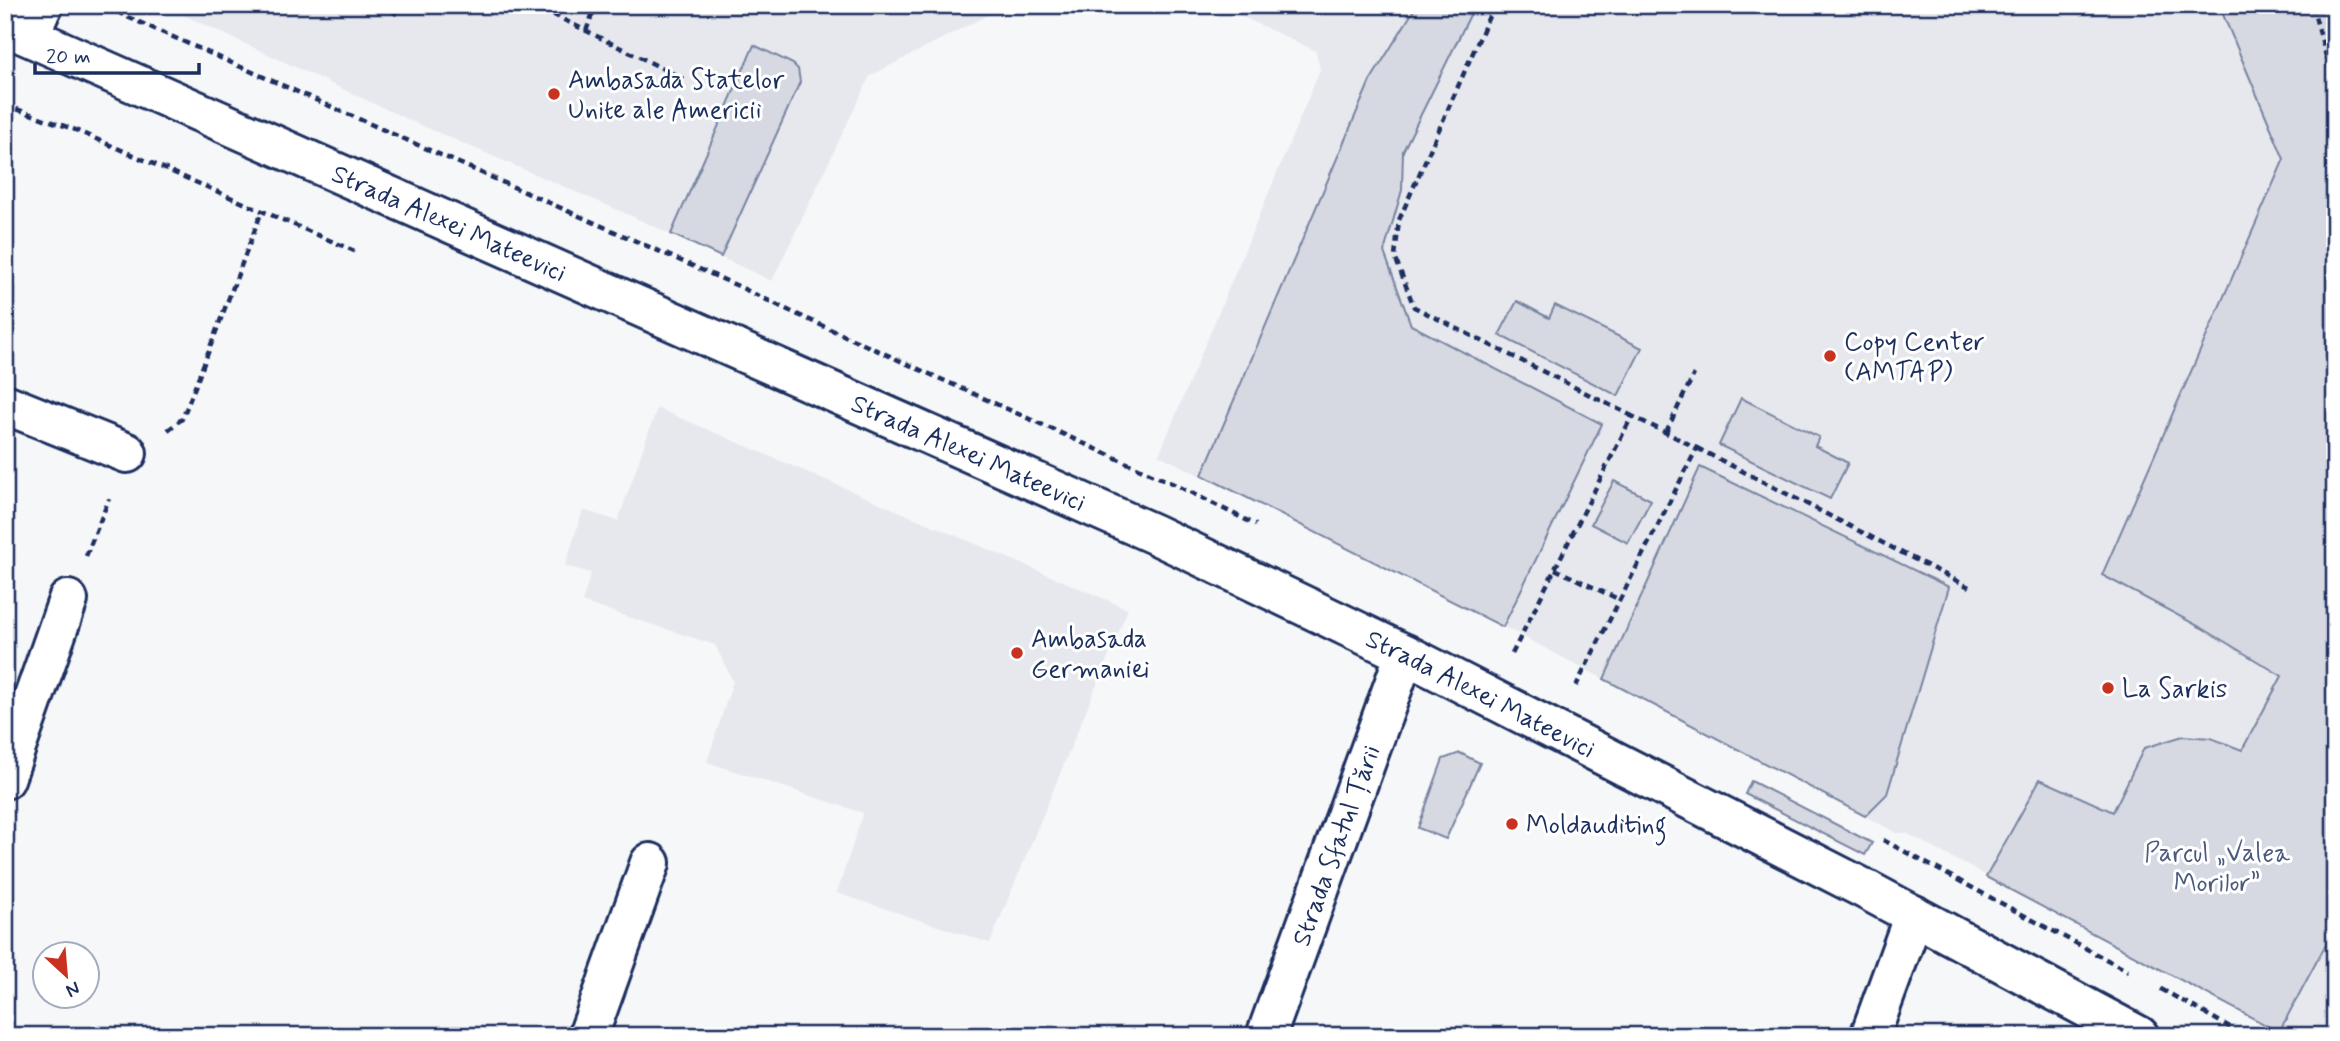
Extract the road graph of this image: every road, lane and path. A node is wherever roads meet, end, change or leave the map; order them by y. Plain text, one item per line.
1 (399, 5) edge
2 (545, 5) edge
3 (596, 5) edge
4 (1494, 5) edge
5 (2312, 5) edge
6 (394, 15) dead end
7 (26, 23) edge
8 (586, 31) junction
9 (684, 79) dead end
10 (2335, 89) edge
11 (5, 105) edge
12 (262, 211) junction
13 (359, 253) dead end
14 (1695, 374) dead end
15 (5, 404) edge
16 (1632, 416) junction
17 (1666, 432) junction
18 (1697, 448) junction
19 (127, 453) junction
20 (1555, 569) junction
21 (1969, 587) dead end
22 (68, 600) joint
23 (1620, 600) junction
24 (1405, 654) junction
25 (1512, 654) dead end
26 (1576, 686) dead end
27 (5, 779) edge
28 (650, 863) dead end
29 (1914, 915) junction
30 (587, 1036) edge
31 (1266, 1036) edge
32 (1870, 1036) edge
33 (2139, 1036) edge

1 - 6 path
2 - 8 path
3 - 8 path
4 - 16 path
5 - 10 path
7 - 24 main road, Strada Alexei Mateevici
8 - 9 path
11 - 12 path
12 - 13 path
12 - 19 path
14 - 17 path
15 - 19 main road
16 - 17 path
16 - 20 path
17 - 18 path
18 - 21 path
18 - 23 path
19 - 22 path
20 - 23 path
20 - 25 path
22 - 27 main road
23 - 26 path
24 - 29 main road, Strada Alexei Mateevici
24 - 31 main road, Strada Sfatul Țării
28 - 30 main road
29 - 32 main road
29 - 33 main road, Strada Alexei Mateevici

